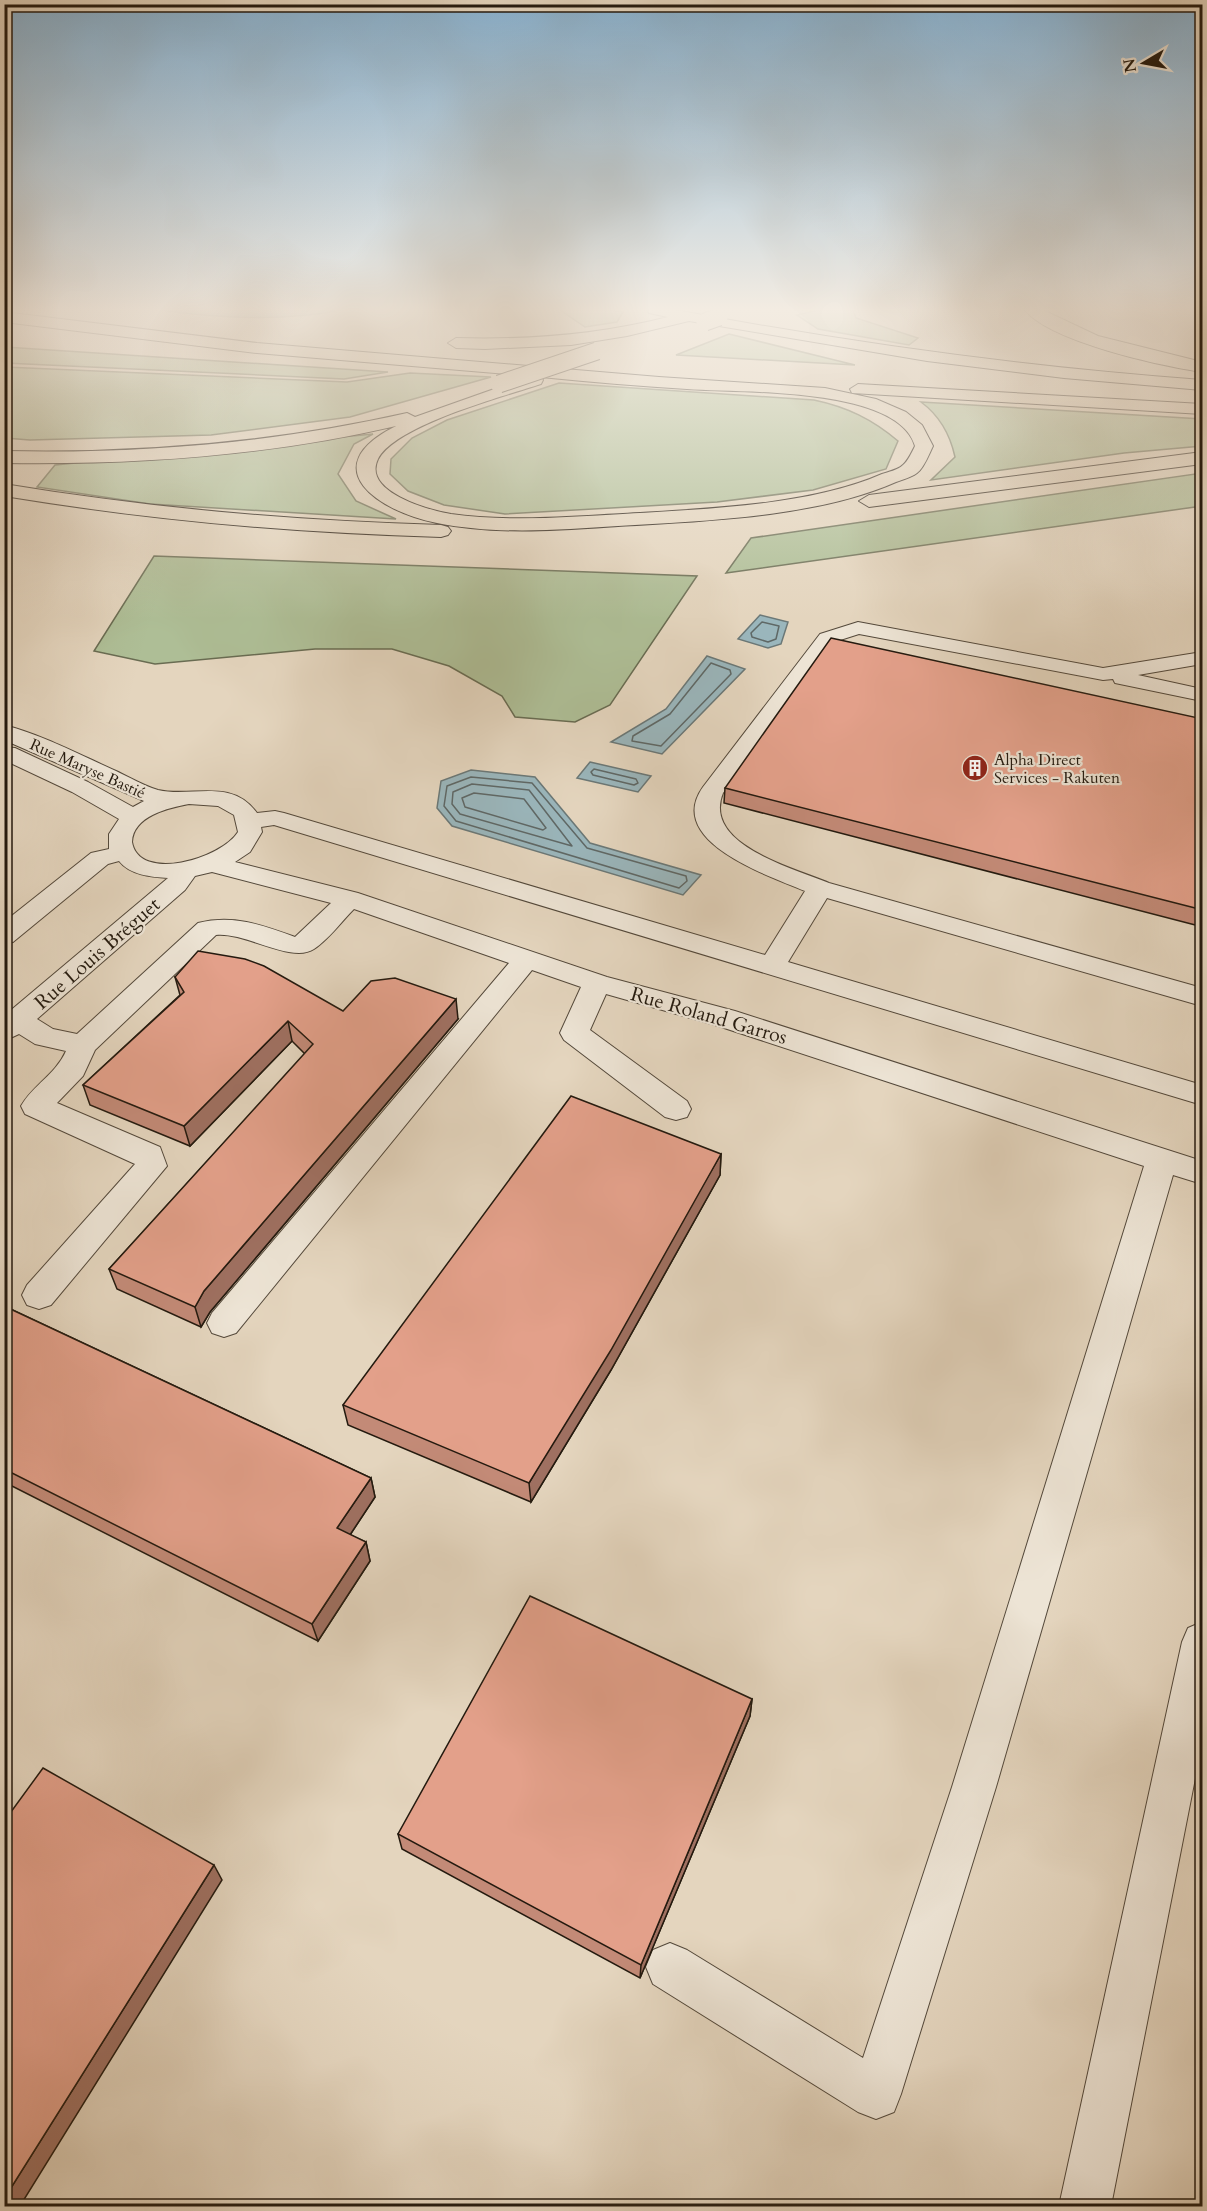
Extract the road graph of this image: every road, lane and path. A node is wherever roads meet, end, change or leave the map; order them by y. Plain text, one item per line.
1 (393, 413) edge
2 (422, 413) edge
3 (442, 413) edge
4 (894, 413) edge
5 (4, 451) edge
6 (4, 457) edge
7 (1203, 458) edge
8 (4, 490) edge
9 (1203, 658) edge
10 (1103, 674) junction
11 (1203, 695) edge
12 (4, 732) edge
13 (4, 752) edge
14 (172, 800) junction
15 (133, 817) junction
16 (250, 821) junction
17 (123, 853) junction
18 (214, 864) junction
19 (185, 871) junction
20 (820, 888) junction
21 (349, 899) junction
22 (4, 936) edge
23 (526, 960) junction
24 (773, 965) junction
25 (597, 983) junction
26 (1203, 997) edge
27 (11, 1027) edge
28 (83, 1045) junction
29 (1203, 1095) edge
30 (676, 1109) dead end
31 (1161, 1161) junction
32 (1203, 1173) edge
33 (39, 1296) dead end
34 (224, 1323) dead end
35 (1203, 1642) edge
36 (670, 1967) dead end
37 (1085, 2206) edge

1 - 5 highway
2 - 6 highway
3 - 4 highway
7 - 8 highway
9 - 10 street
10 - 11 street
10 - 20 street
12 - 14 street, Rue Maryse Bastié
13 - 15 street, Rue Maryse Bastié
14 - 15 street
14 - 16 street
15 - 17 street
16 - 18 street
16 - 24 street
17 - 19 street
17 - 22 street
18 - 19 street
18 - 21 street, Rue Roland Garros
19 - 27 street, Rue Louis Bréguet
20 - 24 street
20 - 26 street
21 - 23 street, Rue Roland Garros
21 - 28 street
23 - 25 street, Rue Roland Garros
23 - 34 street
24 - 29 street
25 - 30 street
25 - 31 street, Rue Roland Garros
27 - 28 street
28 - 33 street
31 - 32 street, Rue Roland Garros
31 - 36 street
35 - 37 street

